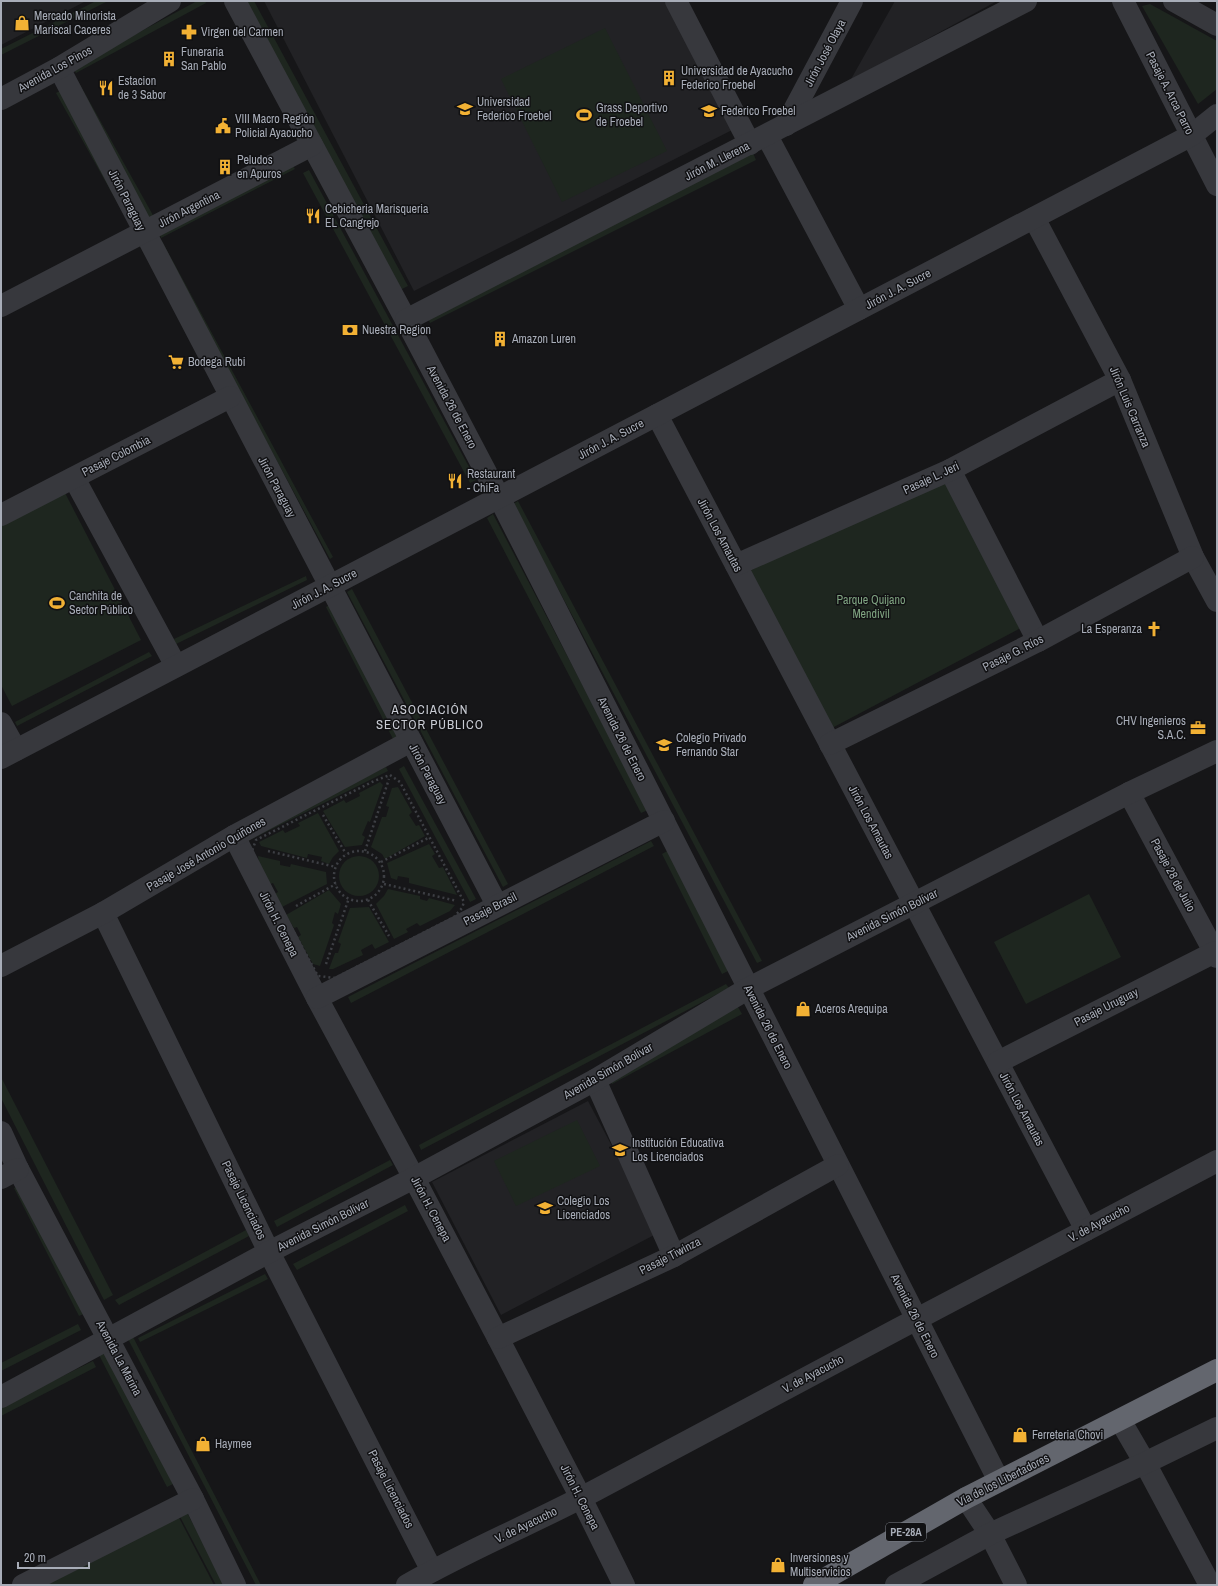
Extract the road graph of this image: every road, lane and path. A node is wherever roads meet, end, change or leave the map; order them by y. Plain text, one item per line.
1 (170, 1) edge
2 (235, 1) edge
3 (676, 1) edge
4 (852, 1) edge
5 (1026, 1) edge
6 (1122, 1) edge
7 (1174, 1) edge
8 (1217, 25) edge
9 (59, 68) junction
10 (1, 98) edge
11 (1217, 115) edge
12 (786, 125) junction
13 (1192, 135) junction
14 (759, 140) junction
15 (312, 145) junction
16 (1217, 185) edge
17 (1034, 218) junction
18 (144, 232) junction
19 (1, 306) edge
20 (859, 309) junction
21 (406, 320) junction
22 (1120, 380) junction
23 (230, 397) junction
24 (657, 414) junction
25 (950, 470) junction
26 (74, 478) junction
27 (499, 497) junction
28 (1, 515) edge
29 (1193, 558) junction
30 (736, 565) junction
31 (329, 586) junction
32 (1217, 602) edge
33 (1038, 641) junction
34 (176, 666) junction
35 (1, 723) edge
36 (405, 744) junction
37 (830, 744) junction
38 (1217, 751) edge
39 (8, 754) edge
40 (390, 775) junction
41 (1129, 793) junction
42 (320, 808) junction
43 (664, 821) junction
44 (234, 836) junction
45 (430, 837) junction
46 (253, 847) junction
47 (365, 851) junction
48 (346, 854) junction
49 (381, 862) junction
50 (336, 867) junction
51 (336, 884) junction
52 (384, 884) junction
53 (349, 898) junction
54 (368, 900) junction
55 (464, 902) junction
56 (914, 904) junction
57 (494, 907) junction
58 (283, 913) junction
59 (104, 914) junction
60 (395, 947) junction
61 (1216, 954) edge
62 (1, 966) edge
63 (317, 987) junction
64 (749, 988) junction
65 (998, 1062) junction
66 (595, 1080) junction
67 (1, 1132) edge
68 (1217, 1161) edge
69 (838, 1165) junction
70 (10, 1173) edge
71 (414, 1178) junction
72 (1086, 1230) junction
73 (270, 1252) junction
74 (674, 1256) junction
75 (916, 1318) junction
76 (498, 1338) junction
77 (109, 1339) junction
78 (1217, 1370) edge
79 (1, 1397) edge
80 (1120, 1420) junction
81 (1217, 1428) edge
82 (1145, 1462) junction
83 (999, 1481) junction
84 (581, 1498) junction
85 (966, 1498) junction
86 (193, 1499) junction
87 (990, 1534) junction
88 (432, 1571) junction
89 (23, 1585) edge
90 (235, 1585) edge
91 (407, 1585) edge
92 (624, 1585) edge
93 (814, 1585) edge
94 (896, 1585) edge
95 (1016, 1585) edge
96 (1210, 1585) edge

1 - 9 street, Avenida Los Pinos
2 - 15 street, Avenida 26 de Enero
3 - 14 street
4 - 12 street, Jirón José Olaya
5 - 12 street, Jirón M. Llerena
6 - 13 street, Pasaje A. Arca Parro
7 - 8 street
9 - 10 street, Avenida Los Pinos
9 - 18 street, Jirón Paraguay
11 - 13 street, Jirón J. A. Sucre
12 - 14 street, Jirón M. Llerena
13 - 16 street, Pasaje A. Arca Parro
13 - 17 street, Jirón J. A. Sucre
14 - 20 street
14 - 21 street, Jirón M. Llerena
15 - 18 street, Jirón Argentina
15 - 21 street, Avenida 26 de Enero
17 - 20 street, Jirón J. A. Sucre
17 - 22 street, Jirón Luis Carranza
18 - 19 street, Jirón Argentina
18 - 23 street, Jirón Paraguay
20 - 24 street, Jirón J. A. Sucre
21 - 27 street, Avenida 26 de Enero
22 - 25 street, Pasaje L. Jeri
22 - 29 street, Jirón Luis Carranza
23 - 26 street, Pasaje Colombia
23 - 31 street, Jirón Paraguay
24 - 27 street, Jirón J. A. Sucre
24 - 30 street, Jirón Los Amautas
25 - 30 street, Pasaje L. Jeri
25 - 33 street
26 - 28 street, Pasaje Colombia
26 - 34 street
27 - 31 street, Jirón J. A. Sucre
27 - 43 street, Avenida 26 de Enero
29 - 32 street, Jirón Luis Carranza
29 - 33 street, Pasaje G. Ríos
30 - 37 street, Jirón Los Amautas
31 - 34 street, Jirón J. A. Sucre
31 - 36 street, Jirón Paraguay
33 - 37 street, Pasaje G. Ríos
34 - 39 street, Jirón J. A. Sucre
35 - 39 street
36 - 40 path
36 - 44 street, Pasaje José Antonio Quiñones
36 - 57 street, Jirón Paraguay
37 - 56 street, Jirón Los Amautas
38 - 41 street, Avenida Simón Bolívar
40 - 42 path
40 - 45 path
40 - 47 path
41 - 56 street, Avenida Simón Bolívar
41 - 61 street, Pasaje 28 de Julio
42 - 46 path
42 - 48 path
43 - 57 street, Pasaje Brasil
43 - 64 street, Avenida 26 de Enero
44 - 59 street, Pasaje José Antonio Quiñones
44 - 63 street, Jirón H. Cenepa
45 - 49 path
45 - 55 path
46 - 50 path
46 - 58 path
47 - 48 path
47 - 49 path
48 - 50 path
49 - 52 path
50 - 51 path
51 - 53 path
51 - 58 path
52 - 54 path
52 - 55 path
53 - 54 path
53 - 63 path
54 - 60 path
55 - 57 path
55 - 60 path
56 - 64 street, Avenida Simón Bolívar
56 - 65 street, Jirón Los Amautas
57 - 63 street, Pasaje Brasil
58 - 63 path
59 - 62 street, Pasaje José Antonio Quiñones
59 - 73 street, Pasaje Licenciados
60 - 63 path
61 - 65 street, Pasaje Uruguay
63 - 71 street, Jirón H. Cenepa
64 - 66 street, Avenida Simón Bolívar
64 - 69 street, Avenida 26 de Enero
65 - 72 street, Jirón Los Amautas
66 - 71 street, Avenida Simón Bolívar
66 - 74 street
67 - 70 street, Avenida La Marina
68 - 72 street, V. de Ayacucho
69 - 74 street, Pasaje Tiwinza
69 - 75 street, Avenida 26 de Enero
70 - 77 street, Avenida La Marina
71 - 73 street, Avenida Simón Bolívar
71 - 76 street, Jirón H. Cenepa
72 - 75 street, V. de Ayacucho
73 - 77 street, Avenida Simón Bolívar
73 - 88 street, Pasaje Licenciados
74 - 76 street, Pasaje Tiwinza
75 - 83 street, Avenida 26 de Enero
75 - 84 street, V. de Ayacucho
76 - 84 street, Jirón H. Cenepa
77 - 79 street, Avenida Simón Bolívar
77 - 86 street, Avenida La Marina
78 - 80 highway, Vía de los Libertadores / PE-28A
80 - 82 street
80 - 83 highway, Vía de los Libertadores / PE-28A
81 - 82 street
82 - 87 street
82 - 96 street
83 - 85 highway, Vía de los Libertadores / PE-28A
84 - 88 street, V. de Ayacucho
84 - 92 street, Jirón H. Cenepa
85 - 87 street
85 - 93 highway, Vía de los Libertadores / PE-28A
86 - 89 street
86 - 90 street, Avenida La Marina
87 - 94 street
87 - 95 street
88 - 91 street, V. de Ayacucho

